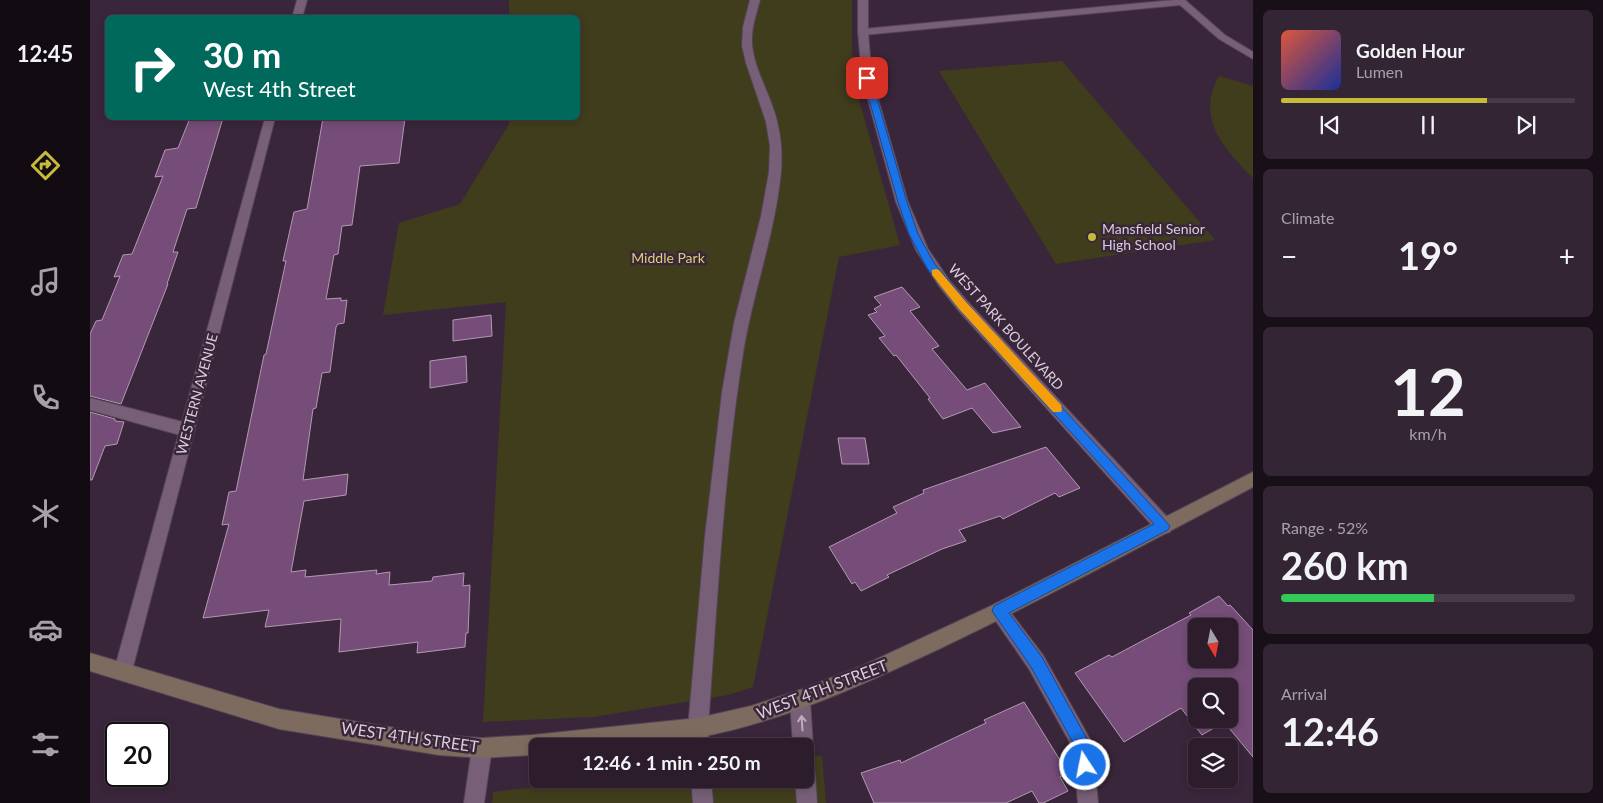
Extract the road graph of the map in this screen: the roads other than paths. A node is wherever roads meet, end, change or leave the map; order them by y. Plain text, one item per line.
1 (302, 0) edge
2 (755, 0) edge
3 (863, 0) edge
4 (1181, 1) edge
5 (298, 15) edge
6 (863, 32) junction
7 (1253, 56) edge
8 (269, 120) edge
9 (90, 404) edge
10 (187, 430) junction
11 (1253, 479) edge
12 (1164, 526) junction
13 (999, 611) junction
14 (90, 662) edge
15 (123, 672) junction
16 (800, 700) junction
17 (698, 737) edge
18 (802, 738) edge
19 (482, 748) junction
20 (702, 788) edge
21 (806, 788) edge
22 (474, 803) edge
23 (703, 803) edge
24 (807, 803) edge
25 (1088, 803) edge

1 - 5 street
2 - 17 street
3 - 6 street, WEST PARK BOULEVARD
4 - 6 street
4 - 7 street
6 - 12 street, WEST PARK BOULEVARD
8 - 10 street, WESTERN AVENUE
9 - 10 street
10 - 15 street, WESTERN AVENUE
11 - 12 main road, WEST 4TH STREET
12 - 13 main road, WEST 4TH STREET
13 - 16 main road, WEST 4TH STREET
13 - 25 street
14 - 15 main road, WEST 4TH STREET
15 - 19 main road, WEST 4TH STREET
16 - 17 main road, WEST 4TH STREET
18 -> 16 street
17 - 19 main road, WEST 4TH STREET
19 - 22 street
20 - 23 street
21 - 24 street

